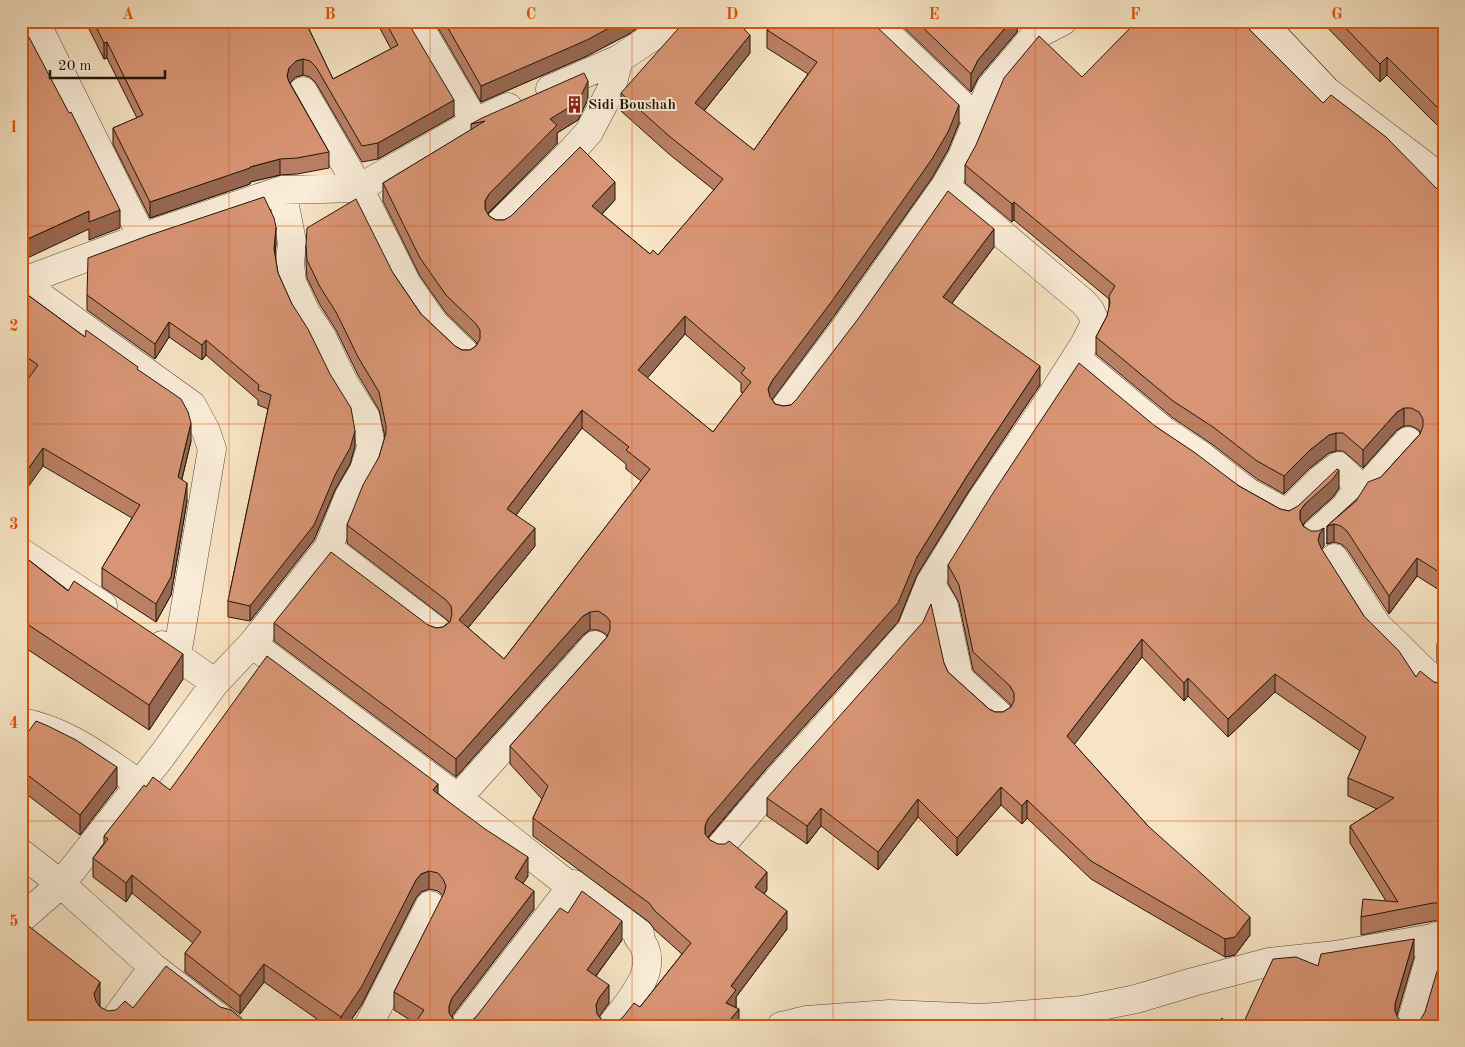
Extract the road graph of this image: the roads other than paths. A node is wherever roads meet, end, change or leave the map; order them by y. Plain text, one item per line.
1 (35, 21) edge
2 (416, 21) edge
3 (676, 21) edge
4 (1064, 21) edge
5 (1261, 21) edge
6 (888, 34) dead end
7 (619, 59) junction
8 (303, 91) dead end
9 (978, 120) junction
10 (475, 122) junction
11 (1444, 180) edge
12 (945, 186) junction
13 (359, 188) junction
14 (282, 190) junction
15 (500, 223) edge
16 (142, 236) junction
17 (21, 282) edge
18 (465, 354) edge
19 (1076, 358) junction
20 (784, 409) edge
21 (1408, 441) dead end
22 (1359, 486) junction
23 (1315, 534) edge
24 (328, 548) junction
25 (21, 552) edge
26 (1334, 558) dead end
27 (930, 583) junction
28 (120, 617) edge
29 (437, 631) edge
30 (144, 633) edge
31 (252, 644) junction
32 (595, 644) dead end
33 (177, 655) junction
34 (215, 683) junction
35 (1444, 688) edge
36 (999, 715) edge
37 (21, 722) edge
38 (140, 784) junction
39 (458, 798) junction
40 (720, 847) edge
41 (21, 853) edge
42 (61, 884) junction
43 (571, 887) junction
44 (430, 905) dead end
45 (21, 919) edge
46 (1440, 936) edge
47 (153, 967) junction
48 (110, 1026) edge
49 (230, 1026) edge
50 (368, 1026) edge
51 (464, 1026) edge
52 (611, 1026) edge
53 (781, 1026) edge
54 (1410, 1026) edge

1 - 16 street
2 - 10 street
3 - 7 street
4 - 9 street
5 - 11 street
6 - 9 street
7 - 10 street
7 - 15 street
8 - 13 street
9 - 12 street
10 - 13 street
12 - 19 street
12 - 20 street
13 - 14 street
13 - 18 street
14 - 16 street
14 - 24 street
16 - 17 street
17 - 33 street
19 - 22 street
19 - 27 street
21 - 22 street
22 - 23 street
24 - 29 street
24 - 31 street
25 - 28 street
26 - 35 street
27 - 36 street
27 - 40 street
30 - 33 street
31 - 34 street
31 - 39 street
32 - 39 street
33 - 34 street
34 - 38 street
37 - 38 street
38 - 42 street
39 - 43 street
41 - 42 street
42 - 45 street
42 - 47 street
43 - 51 street
43 - 52 street
44 - 50 street
46 - 53 street
46 - 54 street
47 - 48 street
47 - 49 street

